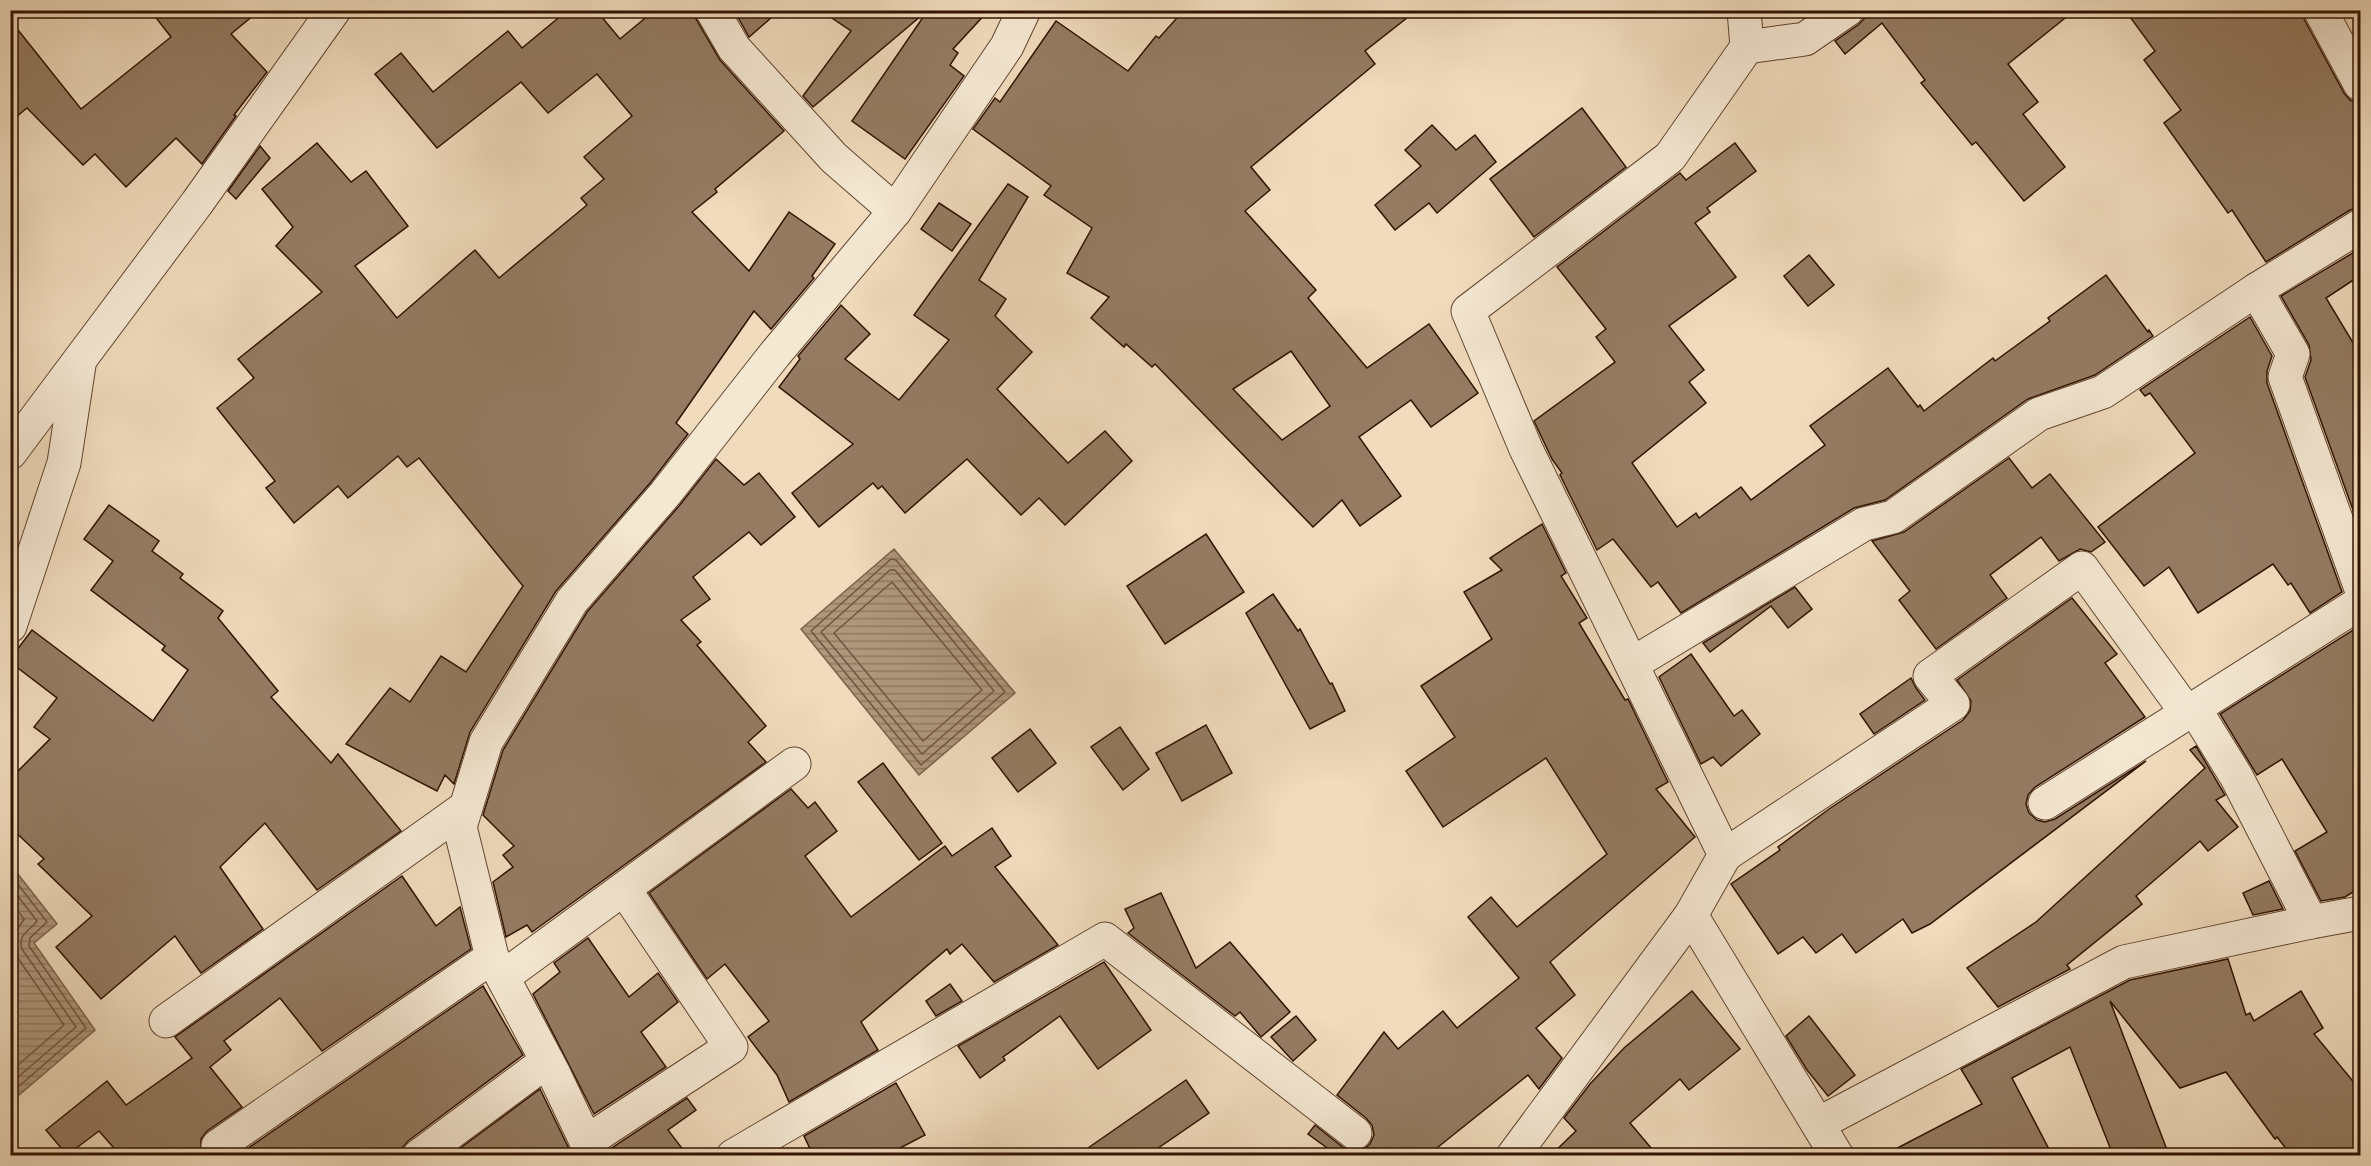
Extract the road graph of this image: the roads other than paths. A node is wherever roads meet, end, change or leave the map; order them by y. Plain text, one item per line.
1 (334, 10) edge
2 (712, 10) edge
3 (1024, 10) edge
4 (1744, 10) edge
5 (1847, 10) edge
6 (2320, 10) edge
7 (1747, 47) junction
8 (2361, 84) edge
9 (895, 211) junction
10 (2361, 226) edge
11 (2256, 290) junction
12 (79, 359) junction
13 (10, 453) edge
14 (2361, 586) edge
15 (2361, 603) edge
16 (10, 626) edge
17 (1632, 664) junction
18 (2191, 710) junction
19 (794, 764) dead end
20 (2044, 803) dead end
21 (466, 807) junction
22 (1725, 855) junction
23 (624, 889) junction
24 (2361, 913) edge
25 (1691, 915) junction
26 (2311, 922) junction
27 (497, 967) junction
28 (166, 1021) dead end
29 (547, 1062) junction
30 (1818, 1124) junction
31 (1355, 1133) dead end
32 (767, 1147) edge
33 (590, 1149) edge
34 (225, 1155) edge
35 (419, 1155) edge
36 (733, 1155) edge
37 (1514, 1155) edge
38 (1838, 1155) edge

1 - 12 street
2 - 9 street
3 - 9 street
4 - 7 street
5 - 7 street
6 - 8 street
7 - 17 street
9 - 21 street
10 - 11 street
11 - 14 street
11 - 17 street
12 - 13 street
12 - 16 street
15 - 18 street
17 - 22 street
18 - 20 street
18 - 22 street
18 - 26 street
19 - 23 street
21 - 27 street
21 - 28 street
22 - 25 street
23 - 27 street
23 - 33 street
24 - 26 street
25 - 30 street
25 - 37 street
26 - 30 street
27 - 29 street
27 - 34 street
29 - 33 street
29 - 35 street
30 - 38 street
31 - 32 street
32 - 36 street

